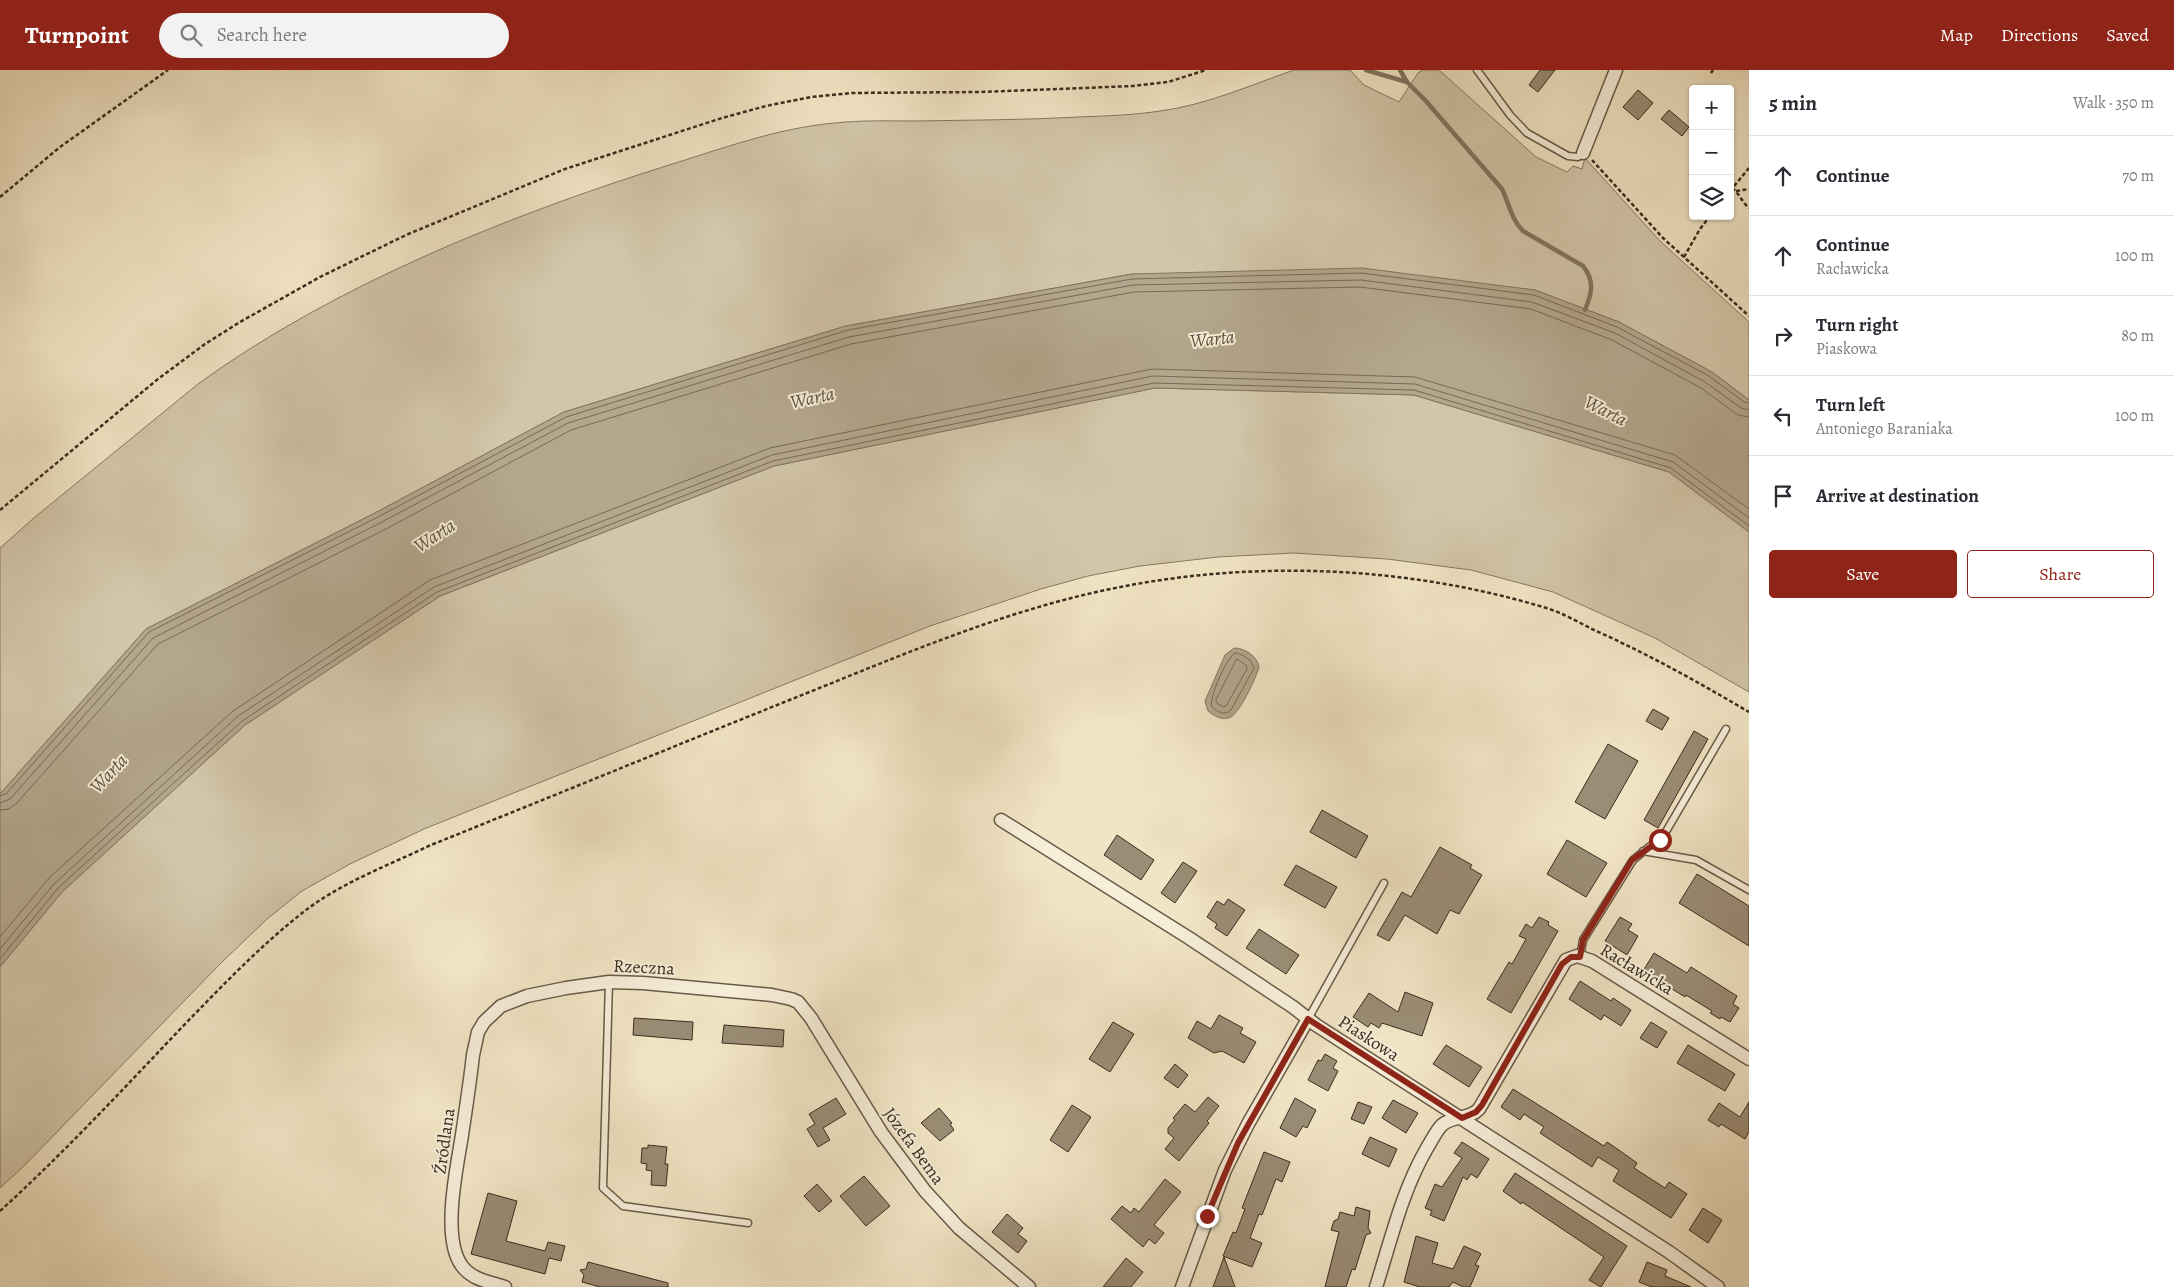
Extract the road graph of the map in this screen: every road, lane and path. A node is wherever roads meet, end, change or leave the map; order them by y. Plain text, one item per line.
1 (168, 70) edge
2 (1206, 70) edge
3 (1477, 70) edge
4 (1616, 70) edge
5 (1583, 153) junction
6 (1749, 168) edge
7 (1734, 186) edge
8 (1749, 189) edge
9 (1736, 191) joint
10 (0, 197) edge
11 (1749, 208) edge
12 (1707, 220) edge
13 (1684, 258) junction
14 (1749, 316) edge
15 (0, 510) edge
16 (1749, 712) edge
17 (1726, 729) dead end
18 (1001, 820) dead end
19 (1643, 851) junction
20 (1384, 882) dead end
21 (1749, 890) edge
22 (1580, 957) junction
23 (609, 982) junction
24 (798, 1002) joint
25 (491, 1014) joint
26 (1308, 1019) junction
27 (1749, 1059) edge
28 (1462, 1118) junction
29 (0, 1211) edge
30 (748, 1223) dead end
31 (505, 1287) edge
32 (1028, 1287) edge
33 (1182, 1287) edge
34 (1376, 1287) edge
35 (1718, 1287) edge

1 - 10 path
2 - 15 path
3 - 5 lane
4 - 5 street
5 - 13 path
6 - 7 path
8 - 9 path
9 - 11 path
12 - 13 path
13 - 14 path
16 - 29 path
17 - 19 lane
18 - 26 street, Piaskowa
19 - 21 lane
19 - 22 lane
20 - 26 lane
22 - 27 street, Racławicka
22 - 28 street, Racławicka
23 - 24 street, Rzeczna
23 - 25 street, Rzeczna
23 - 30 lane
24 - 32 street, Józefa Bema
25 - 31 street, Źródlana
26 - 28 street, Piaskowa
26 - 33 street
28 - 34 street, Racławicka
28 - 35 street, Piaskowa

